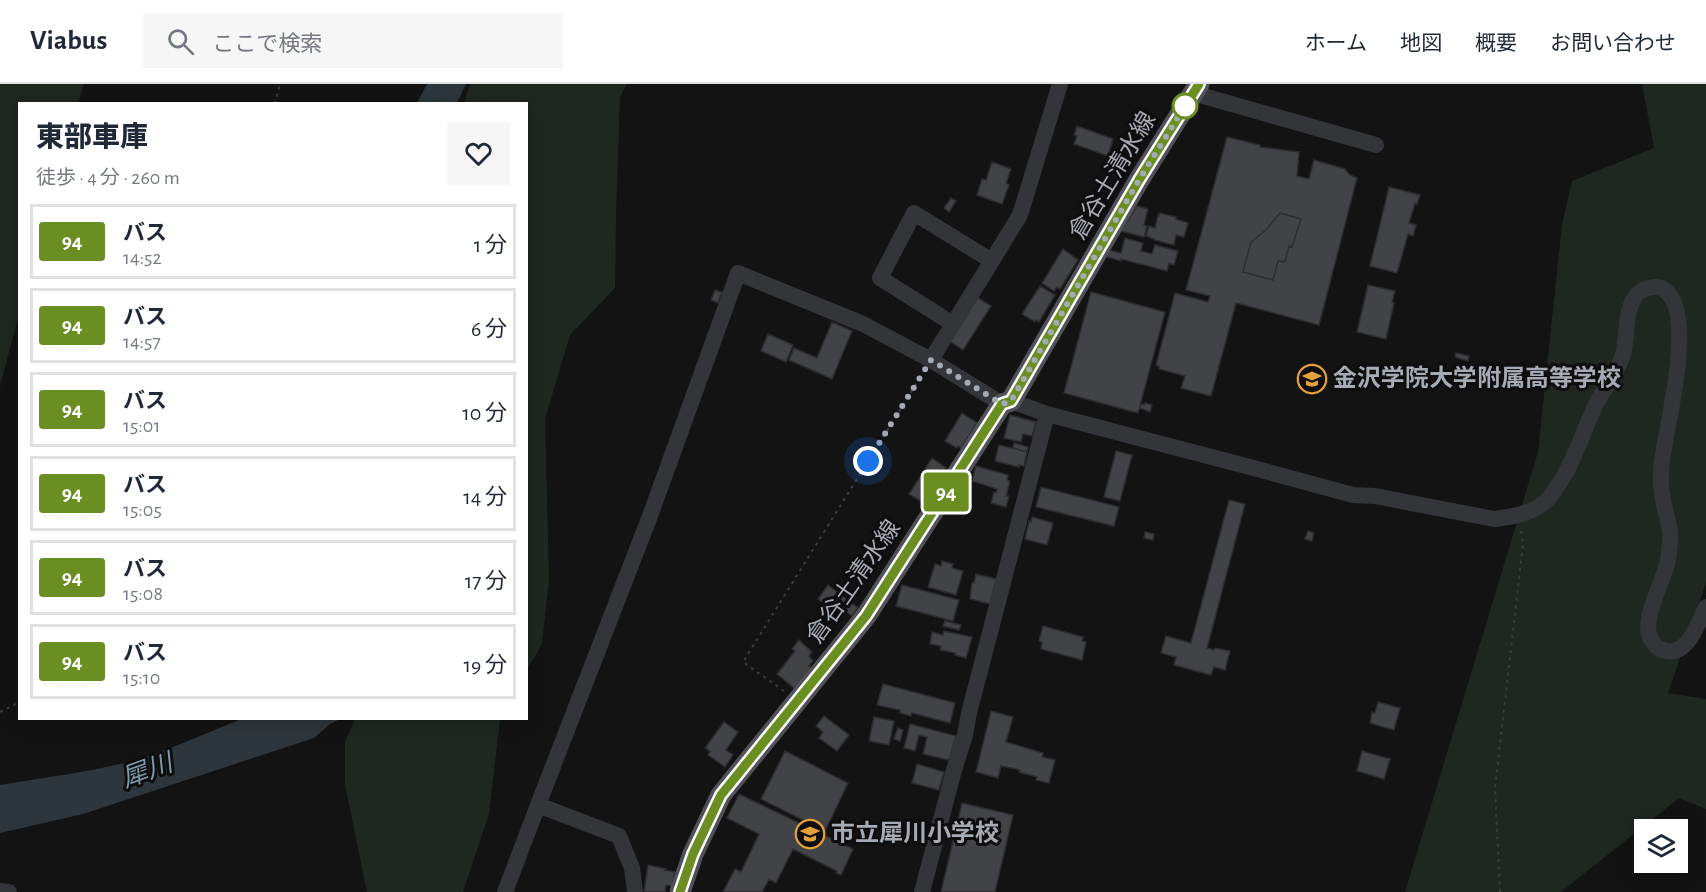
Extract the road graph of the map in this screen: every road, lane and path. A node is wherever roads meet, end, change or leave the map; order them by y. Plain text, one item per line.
1 (279, 84) edge
2 (1060, 84) edge
3 (1196, 89) edge
4 (274, 102) edge
5 (1376, 145) dead end
6 (992, 261) junction
7 (954, 324) junction
8 (931, 360) junction
9 (1006, 403) junction
10 (1047, 414) junction
11 (1520, 515) junction
12 (1706, 607) edge
13 (798, 700) junction
14 (18, 703) edge
15 (0, 712) edge
16 (538, 805) junction
17 (0, 891) edge
18 (9, 892) edge
19 (505, 892) edge
20 (635, 892) edge
21 (680, 892) edge
22 (922, 892) edge
23 (1500, 892) edge

1 - 4 path
2 - 6 street
3 - 5 street
3 - 9 main road, 倉谷土清水線
6 - 7 street
6 - 7 street
7 - 8 street
8 - 9 street
8 - 13 path
8 - 16 street
9 - 10 street
9 - 13 main road, 倉谷土清水線
10 - 11 street
10 - 22 street
11 - 12 street
11 - 23 path
13 - 21 main road, 倉谷土清水線
14 - 15 path
16 - 19 street
16 - 20 street
17 - 18 street

